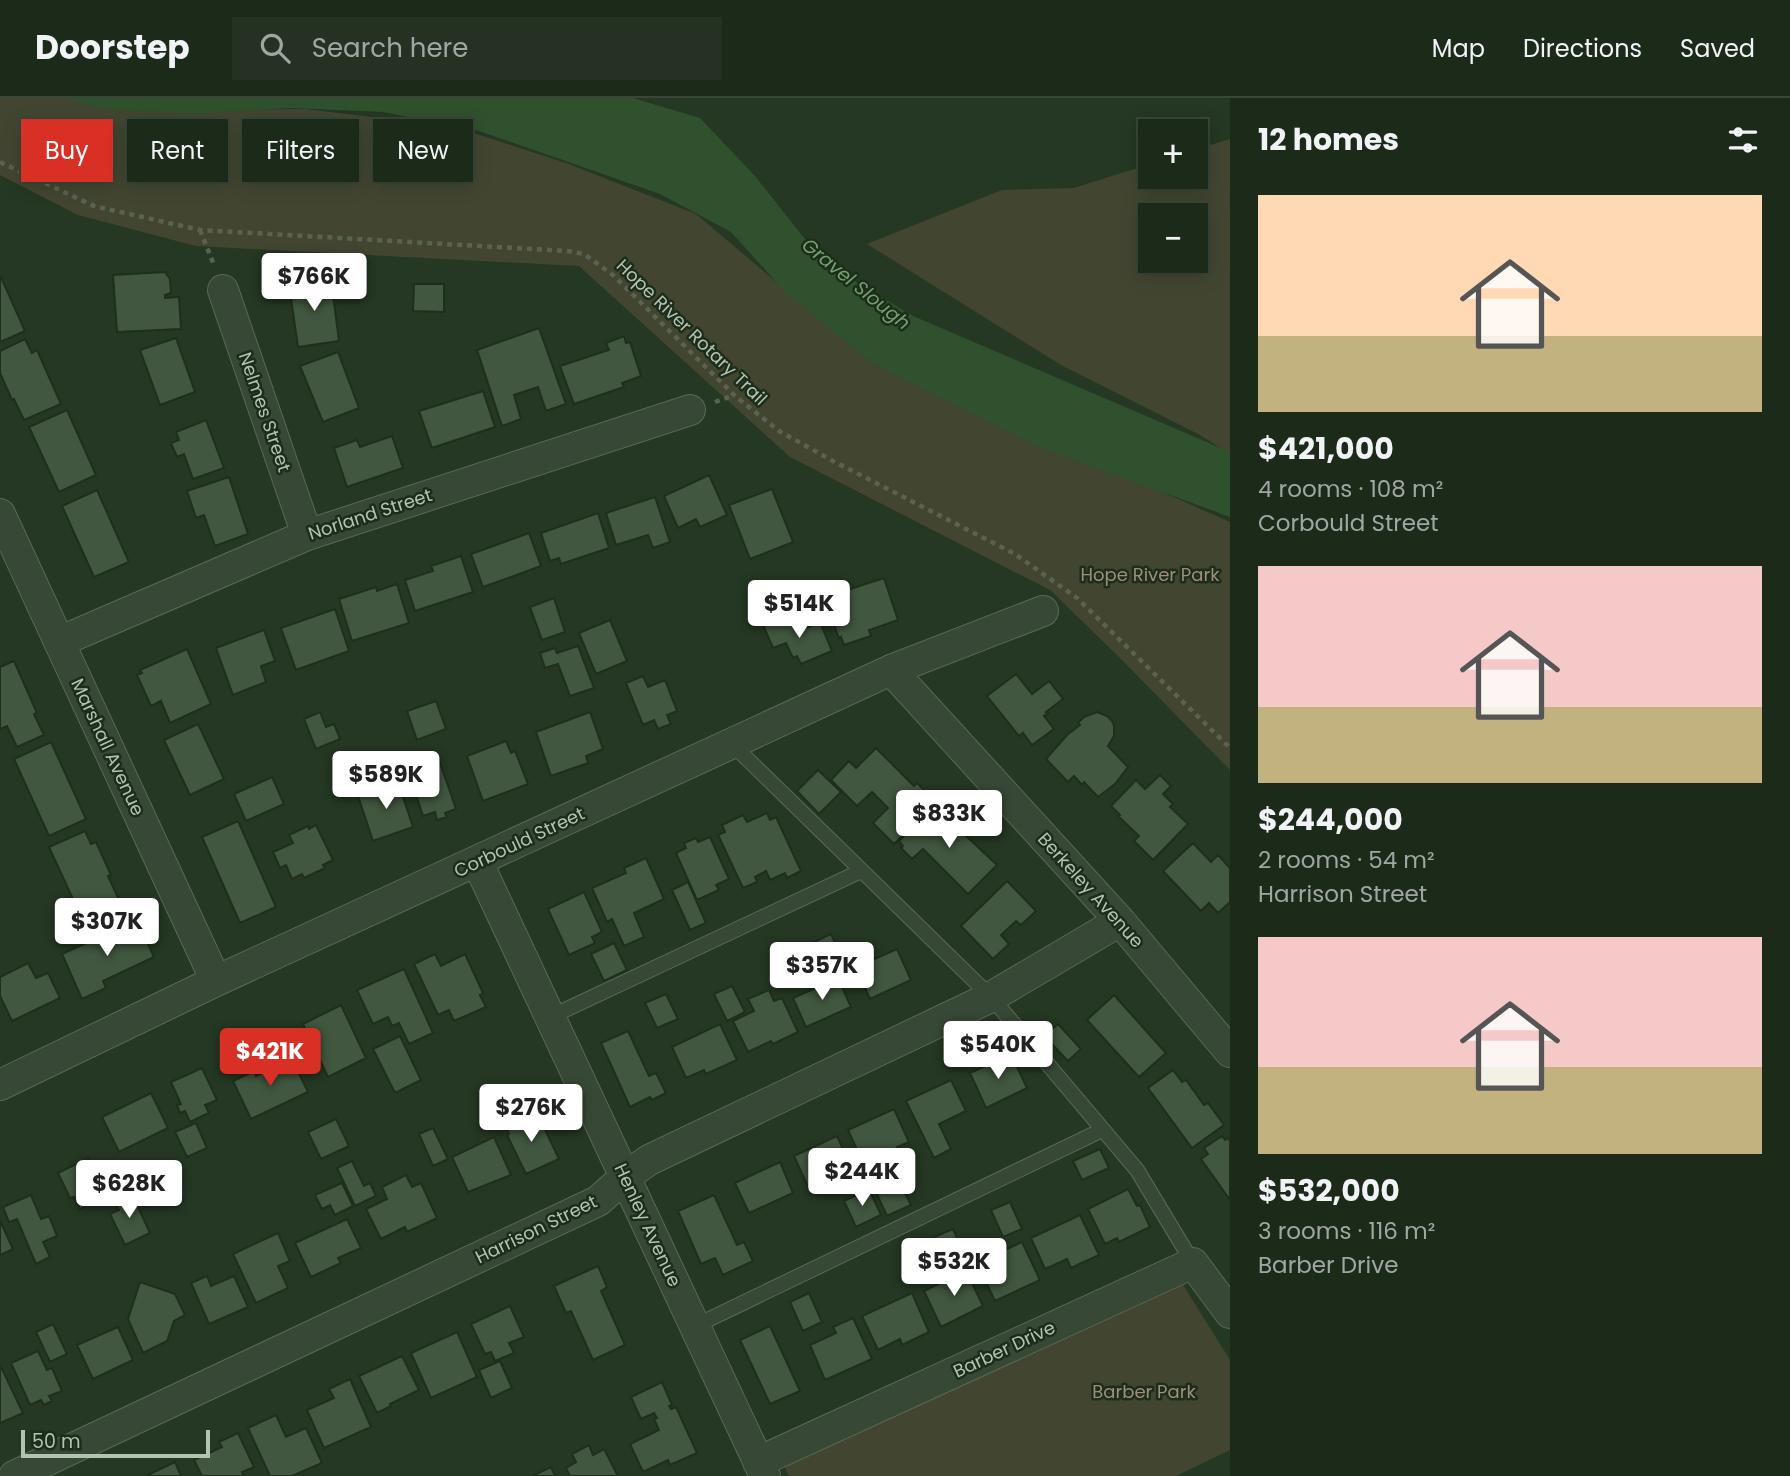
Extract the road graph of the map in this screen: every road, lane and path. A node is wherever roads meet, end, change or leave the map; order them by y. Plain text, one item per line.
1 (0, 162) edge
2 (200, 230) junction
3 (223, 290) joint
4 (690, 410) dead end
5 (0, 514) edge
6 (307, 535) junction
7 (1043, 611) dead end
8 (59, 642) junction
9 (891, 670) junction
10 (732, 744) junction
11 (1230, 748) edge
12 (477, 861) junction
13 (861, 871) junction
14 (1120, 920) junction
15 (216, 981) junction
16 (991, 997) junction
17 (550, 1017) junction
18 (1230, 1052) edge
19 (0, 1085) edge
20 (1102, 1129) junction
21 (625, 1177) junction
22 (1192, 1263) junction
23 (1230, 1313) edge
24 (695, 1326) junction
25 (761, 1469) edge
26 (14, 1476) edge

1 - 2 path, Hope River Rotary Trail
2 - 3 path
2 - 11 path, Hope River Rotary Trail
3 - 6 street, Nelmes Street
4 - 6 street, Norland Street
5 - 8 street, Marshall Avenue
6 - 8 street, Norland Street
7 - 9 street, Corbould Street
8 - 15 street, Marshall Avenue
9 - 10 street, Corbould Street
9 - 14 street, Berkeley Avenue
10 - 12 street, Corbould Street
10 - 13 lane
12 - 15 street, Corbould Street
12 - 17 street, Henley Avenue
13 - 16 lane
13 - 17 lane
14 - 16 street, Harrison Street
14 - 18 street, Berkeley Avenue
15 - 19 street, Corbould Street
16 - 20 lane
16 - 21 street, Harrison Street
17 - 21 street, Henley Avenue
20 - 22 lane
20 - 24 lane
21 - 24 street, Henley Avenue
21 - 26 street, Harrison Street
22 - 23 street
22 - 25 street, Barber Drive
24 - 25 street, Henley Avenue

